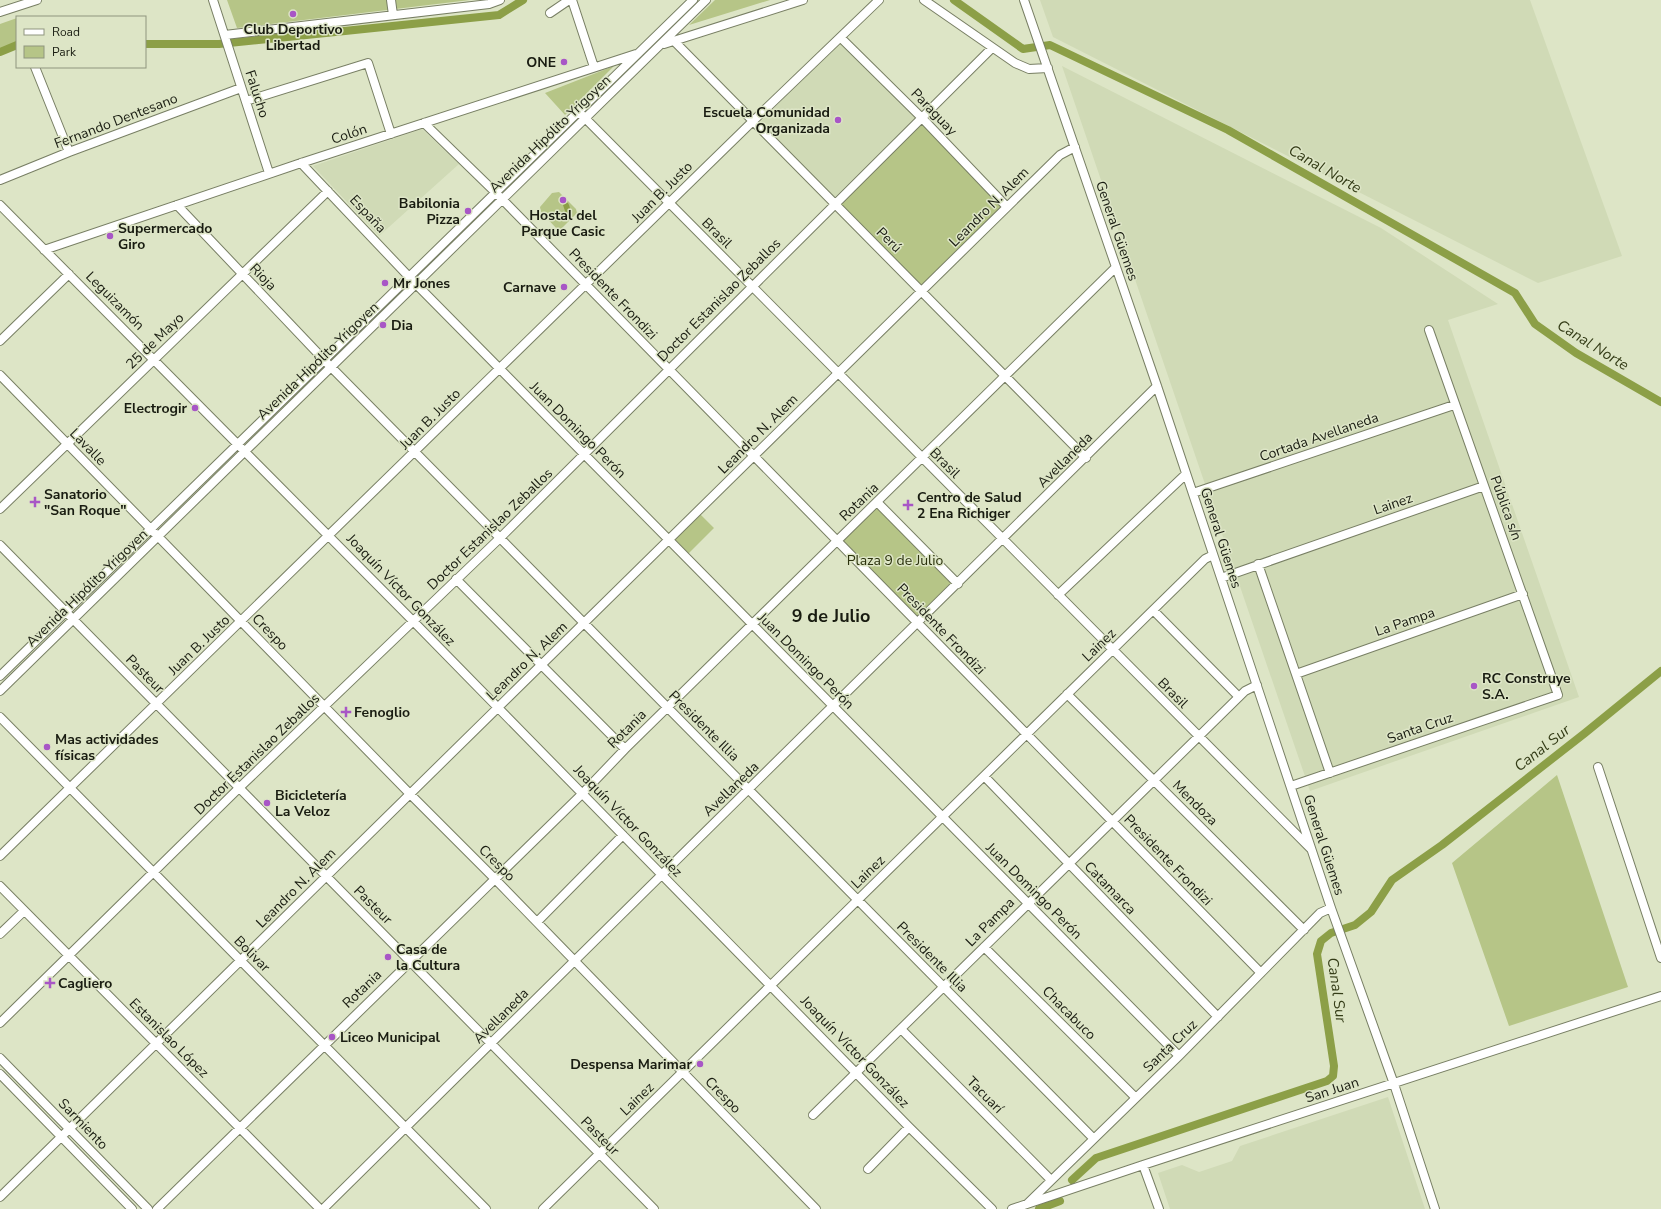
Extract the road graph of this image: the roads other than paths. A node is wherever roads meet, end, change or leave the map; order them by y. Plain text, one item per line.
1 (36, 0) edge
2 (214, 0) edge
3 (391, 0) edge
4 (570, 0) edge
5 (693, 0) edge
6 (706, 0) edge
7 (803, 0) edge
8 (880, 0) edge
9 (924, 0) edge
10 (1024, 0) edge
11 (498, 1) edge
12 (0, 12) edge
13 (550, 14) dead end
14 (393, 15) junction
15 (225, 35) junction
16 (841, 38) junction
17 (674, 41) junction
18 (662, 45) junction
19 (992, 48) junction
20 (638, 54) junction
21 (594, 67) junction
22 (35, 68) edge
23 (1048, 68) junction
24 (241, 88) junction
25 (246, 101) junction
26 (578, 111) junction
27 (585, 118) junction
28 (922, 118) junction
29 (753, 120) junction
30 (424, 123) junction
31 (391, 134) junction
32 (1075, 148) junction
33 (69, 152) junction
34 (301, 163) junction
35 (270, 173) junction
36 (0, 180) edge
37 (328, 191) junction
38 (495, 192) junction
39 (502, 199) junction
40 (669, 203) junction
41 (177, 204) junction
42 (835, 204) junction
43 (0, 205) edge
44 (1007, 207) junction
45 (44, 250) junction
46 (1116, 267) junction
47 (69, 274) junction
48 (242, 275) junction
49 (409, 277) junction
50 (415, 284) junction
51 (586, 286) junction
52 (752, 286) junction
53 (921, 291) junction
54 (1429, 330) dead end
55 (0, 341) edge
56 (155, 359) junction
57 (324, 360) junction
58 (330, 367) junction
59 (499, 369) junction
60 (668, 369) junction
61 (838, 373) junction
62 (0, 375) edge
63 (1005, 376) junction
64 (1157, 386) junction
65 (1454, 405) junction
66 (67, 444) junction
67 (238, 444) junction
68 (245, 451) junction
69 (415, 452) junction
70 (584, 454) junction
71 (754, 456) junction
72 (922, 458) junction
73 (1086, 458) junction
74 (1186, 474) junction
75 (1484, 486) junction
76 (1192, 493) junction
77 (877, 502) junction
78 (0, 509) edge
79 (150, 530) junction
80 (329, 536) junction
81 (157, 537) junction
82 (500, 538) junction
83 (668, 540) junction
84 (1003, 540) junction
85 (837, 541) junction
86 (0, 545) edge
87 (1213, 556) junction
88 (1258, 564) junction
89 (1220, 578) junction
90 (456, 579) junction
91 (958, 584) junction
92 (1523, 594) junction
93 (1058, 595) junction
94 (1154, 610) junction
95 (66, 612) junction
96 (73, 620) junction
97 (242, 621) junction
98 (414, 622) junction
99 (584, 623) junction
100 (752, 624) junction
101 (918, 624) junction
102 (1112, 650) junction
103 (541, 665) junction
104 (1296, 674) junction
105 (0, 676) edge
106 (1257, 685) junction
107 (0, 691) edge
108 (1067, 694) junction
109 (1558, 695) joint
110 (1239, 697) junction
111 (157, 704) junction
112 (833, 706) junction
113 (324, 707) junction
114 (497, 707) junction
115 (667, 708) junction
116 (0, 717) edge
117 (1026, 734) junction
118 (1198, 737) junction
119 (625, 749) junction
120 (1598, 767) dead end
121 (1330, 773) junction
122 (984, 776) junction
123 (1153, 780) junction
124 (1291, 786) junction
125 (240, 788) junction
126 (69, 789) junction
127 (749, 790) junction
128 (583, 793) junction
129 (410, 794) junction
130 (942, 817) junction
131 (1112, 821) junction
132 (624, 835) junction
133 (1312, 849) junction
134 (0, 856) edge
135 (1069, 864) junction
136 (154, 872) junction
137 (662, 875) junction
138 (326, 876) junction
139 (494, 878) junction
140 (0, 886) edge
141 (858, 900) junction
142 (1028, 904) junction
143 (1331, 908) junction
144 (24, 910) junction
145 (537, 922) junction
146 (1304, 930) junction
147 (0, 934) edge
148 (984, 946) junction
149 (69, 956) junction
150 (1661, 958) edge
151 (240, 961) junction
152 (409, 961) junction
153 (575, 962) junction
154 (1261, 973) junction
155 (772, 986) junction
156 (943, 987) junction
157 (1661, 996) edge
158 (1218, 1017) junction
159 (0, 1023) edge
160 (901, 1029) junction
161 (156, 1044) junction
162 (491, 1044) junction
163 (324, 1045) junction
164 (1179, 1056) junction
165 (0, 1058) edge
166 (682, 1072) junction
167 (856, 1073) junction
168 (0, 1074) edge
169 (1394, 1084) junction
170 (1135, 1097) junction
171 (813, 1115) dead end
172 (909, 1127) junction
173 (239, 1128) junction
174 (405, 1128) junction
175 (70, 1129) junction
176 (61, 1136) junction
177 (1093, 1138) junction
178 (599, 1154) junction
179 (1143, 1165) junction
180 (868, 1170) dead end
181 (1050, 1179) junction
182 (0, 1197) edge
183 (1027, 1204) junction
184 (132, 1209) edge
185 (148, 1209) edge
186 (157, 1209) edge
187 (320, 1209) edge
188 (323, 1209) edge
189 (486, 1209) edge
190 (543, 1209) edge
191 (654, 1209) edge
192 (816, 1209) edge
193 (992, 1209) edge
194 (1012, 1209) edge
195 (1159, 1209) edge
196 (1435, 1209) edge

1 - 12 street
2 - 15 street, Falucho
3 - 14 street
4 - 13 street
4 - 21 street
5 - 20 street, Avenida Hipólito Yrigoyen
6 - 18 street, Avenida Hipólito Yrigoyen
7 - 17 street, Colón
8 - 16 street, Juan B. Justo
9 - 19 street
10 - 23 street, General Güemes
11 - 14 street
14 - 15 street
15 - 24 street, Falucho
16 - 28 street, Paraguay
16 - 29 street, Juan B. Justo
17 - 18 street, Colón
17 - 29 street, Perú
18 - 20 street, Colón
18 - 27 street, Avenida Hipólito Yrigoyen
19 - 23 street
19 - 28 street, Doctor Estanislao Zeballos
20 - 21 street, Colón
20 - 26 street, Avenida Hipólito Yrigoyen
21 - 30 street, Colón
22 - 33 street
23 - 32 street, General Güemes
24 - 25 street, Falucho
24 - 33 street, Fernando Dentesano
25 - 31 street
25 - 35 street, Falucho
26 - 27 street, Brasil
26 - 38 street, Avenida Hipólito Yrigoyen
27 - 39 street, Avenida Hipólito Yrigoyen
27 - 40 street, Brasil
28 - 42 street, Doctor Estanislao Zeballos
28 - 44 street, Paraguay
29 - 40 street, Juan B. Justo
29 - 42 street, Perú
30 - 31 street, Colón
30 - 38 street, Presidente Frondizi
31 - 34 street, Colón
32 - 44 street, Leandro N. Alem
32 - 46 street, General Güemes
33 - 36 street, Fernando Dentesano
34 - 35 street, Colón
34 - 37 street, España
35 - 41 street, Colón
37 - 48 street, 25 de Mayo
37 - 49 street, España
38 - 39 street, Presidente Frondizi
38 - 49 street, Avenida Hipólito Yrigoyen
39 - 50 street, Avenida Hipólito Yrigoyen
39 - 51 street, Presidente Frondizi
40 - 51 street, Juan B. Justo
40 - 52 street, Brasil
41 - 45 street, Colón
41 - 48 street, Rioja
42 - 52 street, Doctor Estanislao Zeballos
42 - 53 street, Perú
43 - 45 street, Leguizamón
44 - 53 street, Leandro N. Alem
45 - 47 street, Leguizamón
46 - 63 street, Rotania
46 - 64 street, General Güemes
47 - 55 street
47 - 56 street, Leguizamón
48 - 56 street, 25 de Mayo
48 - 57 street, Rioja
49 - 50 street, España
49 - 57 street, Avenida Hipólito Yrigoyen
50 - 58 street, Avenida Hipólito Yrigoyen
50 - 59 street, Juan Domingo Perón
51 - 59 street, Juan B. Justo
51 - 60 street, Presidente Frondizi
52 - 60 street, Doctor Estanislao Zeballos
52 - 61 street, Brasil
53 - 61 street, Leandro N. Alem
53 - 63 street, Perú
54 - 65 street, Pública s/n
56 - 66 street, 25 de Mayo
56 - 67 street, Leguizamón
57 - 58 street, Rioja
57 - 67 street, Avenida Hipólito Yrigoyen
58 - 68 street, Avenida Hipólito Yrigoyen
58 - 69 street, Presidente Illia
59 - 69 street, Juan B. Justo
59 - 70 street, Juan Domingo Perón
60 - 70 street, Doctor Estanislao Zeballos
60 - 71 street, Presidente Frondizi
61 - 71 street, Leandro N. Alem
61 - 72 street, Brasil
62 - 66 street, Lavalle
63 - 72 street, Rotania
63 - 73 street, Perú
64 - 73 street, Avellaneda
64 - 74 street, General Güemes
65 - 75 street, Pública s/n
65 - 76 street, Cortada Avellaneda
66 - 78 street, 25 de Mayo
66 - 79 street, Lavalle
67 - 68 street, Leguizamón
67 - 79 street, Avenida Hipólito Yrigoyen
68 - 80 street, Joaquín Víctor González
68 - 81 street, Avenida Hipólito Yrigoyen
69 - 80 street, Juan B. Justo
69 - 82 street, Presidente Illia
70 - 82 street, Doctor Estanislao Zeballos
70 - 83 street, Juan Domingo Perón
71 - 83 street, Leandro N. Alem
71 - 85 street, Presidente Frondizi
72 - 77 street, Rotania
72 - 84 street, Brasil
73 - 84 street, Avellaneda
74 - 76 street, General Güemes
74 - 93 street
75 - 88 street, Lainez
75 - 92 street, Pública s/n
76 - 87 street, General Güemes
77 - 85 street, Rotania
77 - 91 street
79 - 81 street, Lavalle
79 - 95 street, Avenida Hipólito Yrigoyen
80 - 97 street, Juan B. Justo
80 - 98 street, Joaquín Víctor González
81 - 96 street, Avenida Hipólito Yrigoyen
81 - 97 street, Crespo
82 - 90 street, Doctor Estanislao Zeballos
82 - 99 street, Presidente Illia
83 - 99 street, Leandro N. Alem
83 - 100 street, Juan Domingo Perón
84 - 91 street, Avellaneda
84 - 93 street, Brasil
85 - 100 street, Rotania
85 - 101 street, Presidente Frondizi
86 - 95 street, Pasteur
87 - 89 street, General Güemes
87 - 94 street, Lainez
88 - 89 street, Lainez
88 - 104 street
89 - 106 street, General Güemes
90 - 98 street, Doctor Estanislao Zeballos
90 - 103 street
91 - 101 street, Avellaneda
92 - 104 street, La Pampa
92 - 109 street, Pública s/n
93 - 102 street, Brasil
94 - 102 street, Lainez
94 - 110 street
95 - 96 street, Pasteur
95 - 105 street, Avenida Hipólito Yrigoyen
96 - 107 street, Avenida Hipólito Yrigoyen
96 - 111 street, Pasteur
97 - 111 street, Juan B. Justo
97 - 113 street, Crespo
98 - 113 street, Doctor Estanislao Zeballos
98 - 114 street, Joaquín Víctor González
99 - 103 street, Leandro N. Alem
99 - 115 street, Presidente Illia
100 - 112 street, Juan Domingo Perón
100 - 115 street, Rotania
101 - 112 street, Avellaneda
101 - 117 street, Presidente Frondizi
102 - 108 street, Lainez
102 - 118 street, Brasil
103 - 114 street, Leandro N. Alem
103 - 119 street
104 - 121 street
106 - 110 street, La Pampa
106 - 124 street, General Güemes
108 - 117 street, Lainez
108 - 123 street, Mendoza
109 - 121 street, Santa Cruz
110 - 118 street, La Pampa
111 - 125 street, Pasteur
111 - 126 street, Juan B. Justo
112 - 127 street, Avellaneda
112 - 130 street, Juan Domingo Perón
113 - 125 street, Doctor Estanislao Zeballos
113 - 129 street, Crespo
114 - 128 street, Joaquín Víctor González
114 - 129 street, Leandro N. Alem
115 - 119 street, Rotania
115 - 127 street, Presidente Illia
116 - 126 street, Bolivar
117 - 122 street, Lainez
117 - 131 street, Presidente Frondizi
118 - 123 street, La Pampa
118 - 133 street, Brasil
119 - 128 street, Rotania
120 - 150 street
121 - 124 street, Santa Cruz
122 - 130 street, Lainez
122 - 135 street, Catamarca
123 - 131 street, La Pampa
123 - 146 street, Mendoza
124 - 133 street, General Güemes
125 - 136 street, Doctor Estanislao Zeballos
125 - 138 street, Pasteur
126 - 134 street, Juan B. Justo
126 - 136 street, Bolivar
127 - 137 street, Avellaneda
127 - 141 street, Presidente Illia
128 - 132 street, Joaquín Víctor González
128 - 139 street, Rotania
129 - 138 street, Leandro N. Alem
129 - 139 street, Crespo
130 - 141 street, Lainez
130 - 142 street, Juan Domingo Perón
131 - 135 street, La Pampa
131 - 154 street, Presidente Frondizi
132 - 137 street, Joaquín Víctor González
132 - 145 street
133 - 143 street, General Güemes
135 - 142 street, La Pampa
135 - 158 street, Catamarca
136 - 149 street, Doctor Estanislao Zeballos
136 - 151 street, Bolivar
137 - 153 street, Avellaneda
137 - 155 street, Joaquín Víctor González
138 - 151 street, Leandro N. Alem
138 - 152 street, Pasteur
139 - 145 street, Crespo
139 - 152 street, Rotania
140 - 144 street, Estanislao López
141 - 155 street, Lainez
141 - 156 street, Presidente Illia
142 - 148 street, La Pampa
142 - 164 street, Juan Domingo Perón
143 - 146 street, Santa Cruz
143 - 169 street, General Güemes
144 - 147 street
144 - 149 street, Estanislao López
145 - 153 street, Crespo
146 - 154 street, Santa Cruz
148 - 156 street, La Pampa
148 - 170 street, Chacabuco
149 - 159 street, Doctor Estanislao Zeballos
149 - 161 street, Estanislao López
151 - 161 street, Leandro N. Alem
151 - 163 street, Bolivar
152 - 162 street, Pasteur
152 - 163 street, Rotania
153 - 162 street, Avellaneda
153 - 166 street, Crespo
154 - 158 street, Santa Cruz
155 - 166 street, Lainez
155 - 167 street, Joaquín Víctor González
156 - 160 street, La Pampa
156 - 177 street, Presidente Illia
157 - 169 street, San Juan
158 - 164 street, Santa Cruz
160 - 167 street, La Pampa
160 - 181 street, Tacuarí
161 - 173 street, Estanislao López
161 - 175 street, Leandro N. Alem
162 - 174 street, Avellaneda
162 - 178 street, Pasteur
163 - 173 street, Rotania
163 - 174 street, Bolivar
164 - 170 street, Santa Cruz
165 - 175 street, Sarmiento
166 - 178 street, Lainez
166 - 192 street, Crespo
167 - 171 street, La Pampa
167 - 172 street, Joaquín Víctor González
168 - 176 street, Sarmiento
169 - 179 street, San Juan
169 - 196 street, General Güemes
170 - 177 street, Santa Cruz
172 - 180 street
172 - 193 street, Joaquín Víctor González
173 - 186 street, Rotania
173 - 187 street, Estanislao López
174 - 188 street, Avellaneda
174 - 189 street, Bolivar
175 - 176 street, Leandro N. Alem
175 - 185 street, Sarmiento
176 - 182 street, Leandro N. Alem
176 - 184 street, Sarmiento
177 - 181 street, Santa Cruz
178 - 190 street, Lainez
178 - 191 street, Pasteur
179 - 183 street, San Juan
179 - 195 street
181 - 183 street, Santa Cruz
183 - 194 street, San Juan

